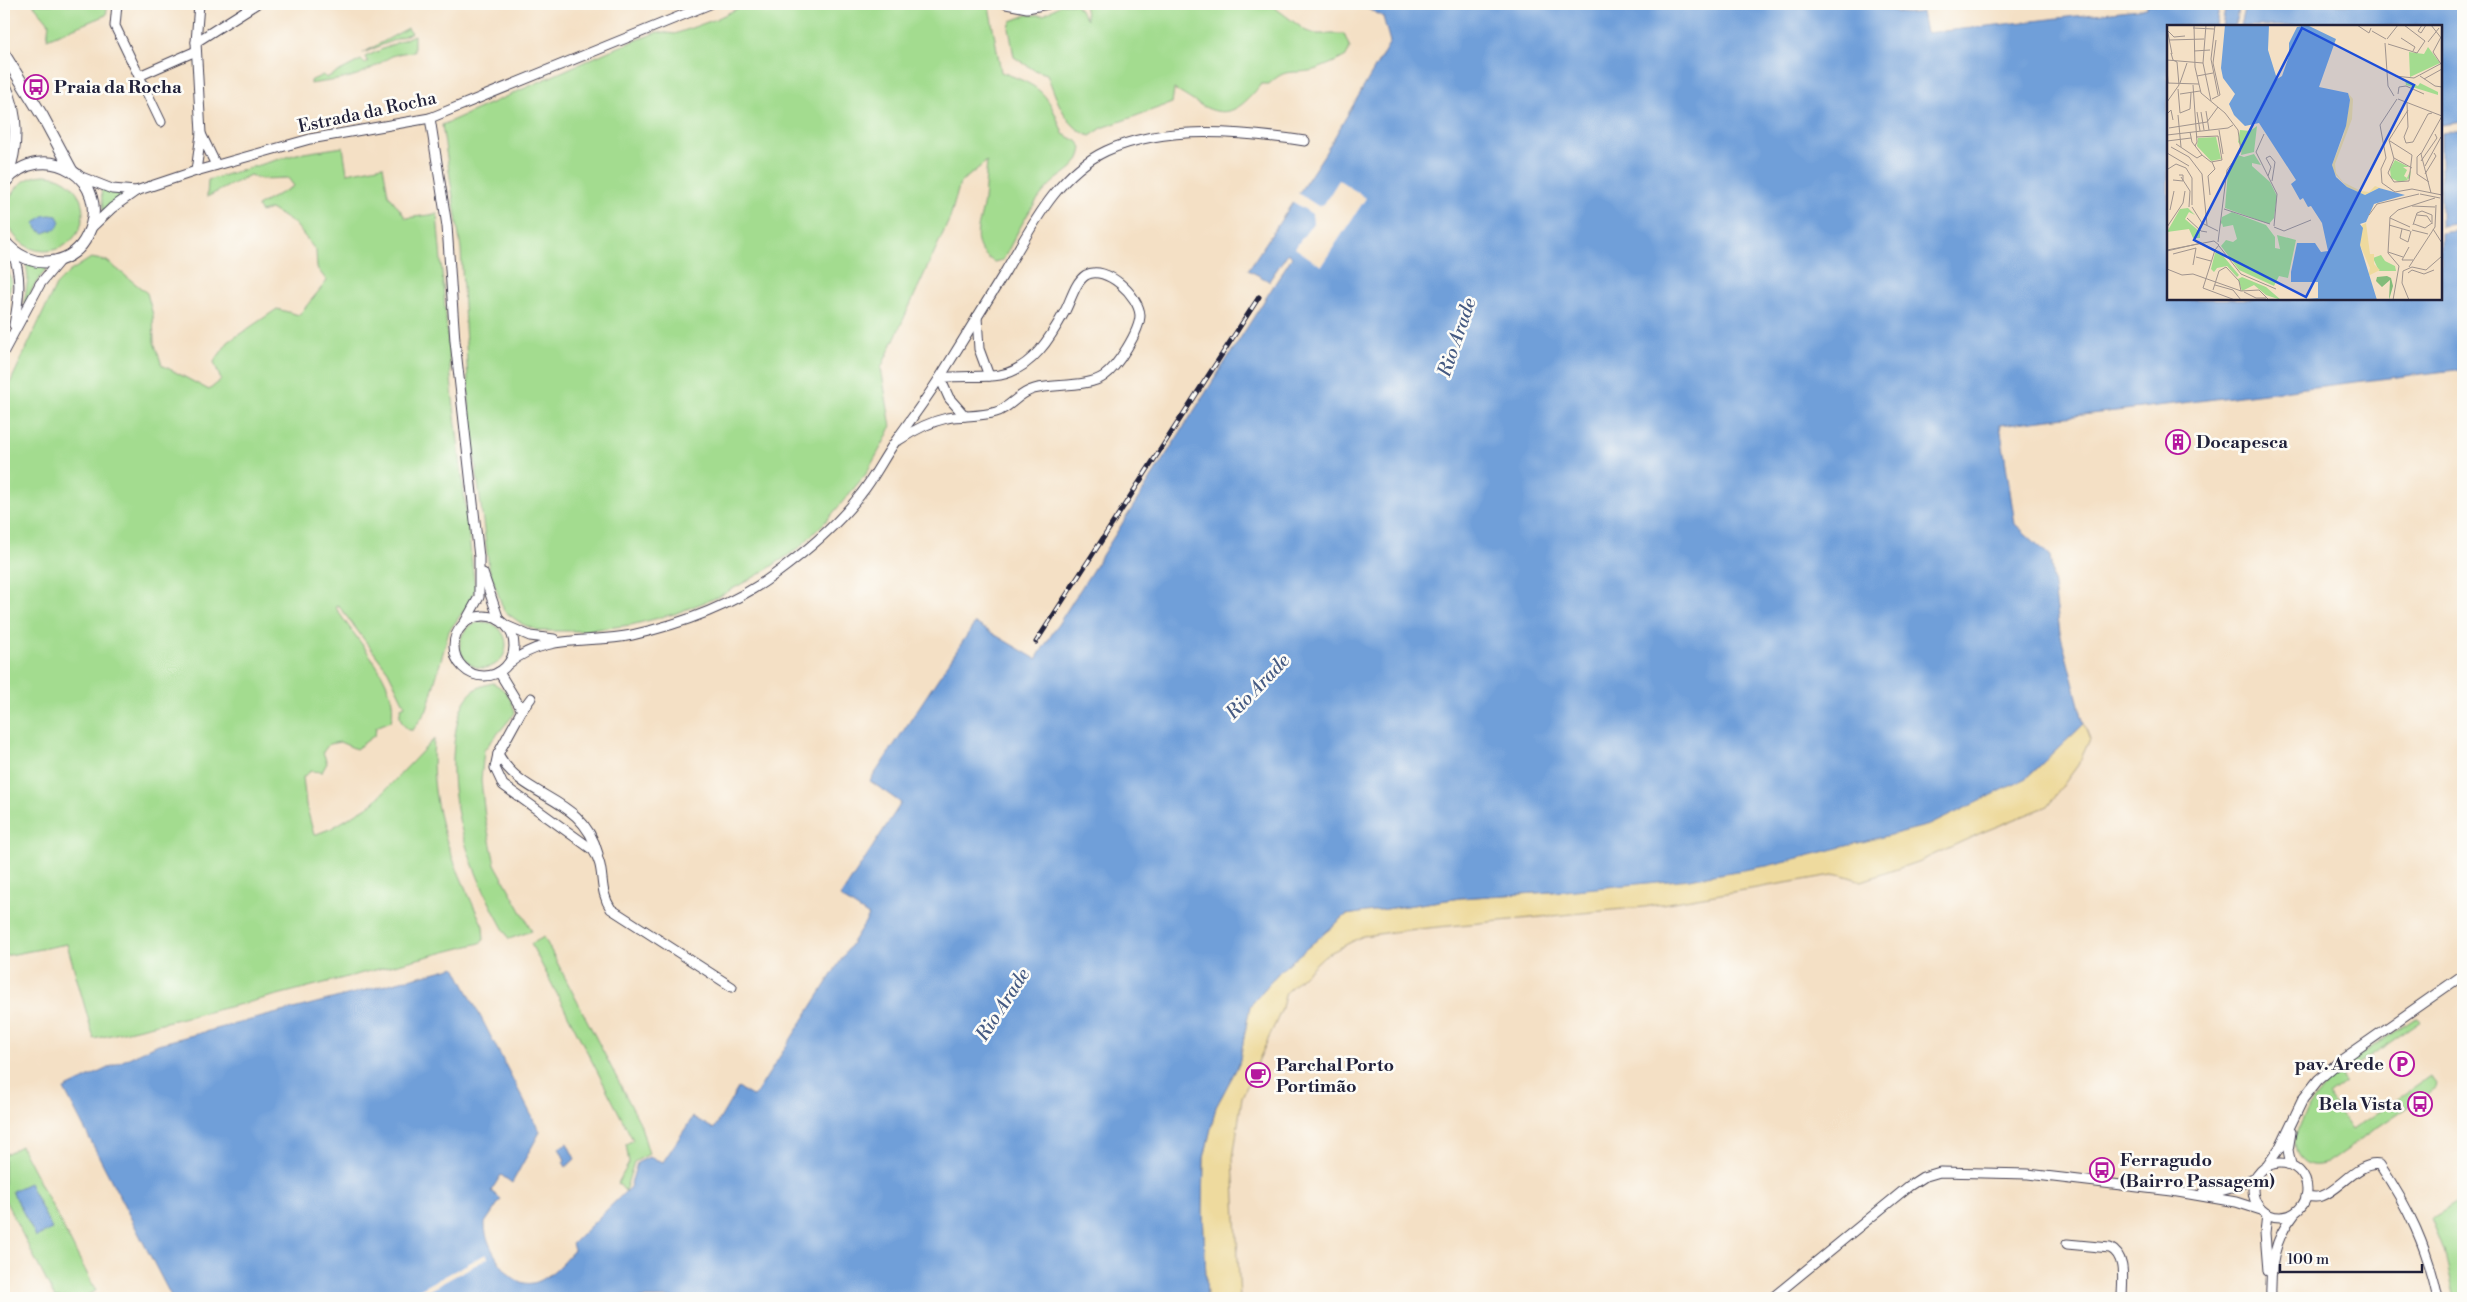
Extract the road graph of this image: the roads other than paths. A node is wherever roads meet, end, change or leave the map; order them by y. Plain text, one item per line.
1 (117, 4) edge
2 (198, 4) edge
3 (256, 4) edge
4 (710, 4) edge
5 (1006, 4) edge
6 (1048, 4) edge
7 (196, 47) junction
8 (4, 54) edge
9 (139, 76) junction
10 (4, 83) edge
11 (430, 118) junction
12 (161, 122) dead end
13 (201, 134) junction
14 (1305, 141) dead end
15 (216, 165) junction
16 (196, 171) junction
17 (75, 173) junction
18 (4, 183) edge
19 (136, 191) junction
20 (92, 228) junction
21 (6, 243) edge
22 (60, 260) junction
23 (977, 317) junction
24 (12, 333) junction
25 (4, 351) edge
26 (989, 376) junction
27 (940, 378) junction
28 (965, 416) junction
29 (894, 443) junction
30 (480, 557) junction
31 (502, 622) junction
32 (464, 624) junction
33 (577, 640) junction
34 (508, 664) junction
35 (499, 672) junction
36 (531, 698) dead end
37 (522, 710) junction
38 (498, 754) junction
39 (600, 859) junction
40 (2463, 975) edge
41 (732, 987) dead end
42 (2294, 1120) junction
43 (2291, 1165) junction
44 (2267, 1166) junction
45 (2256, 1178) junction
46 (2172, 1192) junction
47 (2306, 1196) junction
48 (2264, 1212) junction
49 (2295, 1212) junction
50 (2067, 1244) dead end
51 (2271, 1295) edge
52 (1772, 1298) edge
53 (2122, 1298) edge
54 (2438, 1298) edge

1 - 9 street
2 - 7 street
3 - 7 street
4 - 11 street, Estrada da Rocha
5 - 6 street
7 - 9 street
7 - 13 street
8 - 17 main road
9 - 12 street
10 - 18 main road
11 - 15 street, Estrada da Rocha
11 - 30 street
13 - 15 street
13 - 16 street
14 - 23 street
15 - 16 street, Estrada da Rocha
16 - 19 street, Estrada da Rocha
17 - 18 main road
17 - 19 street, Estrada da Rocha
17 - 20 main road
19 - 20 street, Estrada da Rocha
20 - 22 main road
21 - 22 main road
21 - 24 street
22 - 24 street
23 - 26 street
23 - 27 street
24 - 25 street
26 - 27 street
26 - 28 street
27 - 28 street
27 - 29 street
28 - 29 street
29 - 33 street
30 - 31 street
30 - 32 street
31 - 32 street
31 - 33 street
31 - 34 street
32 - 35 street
33 - 34 street
34 - 35 street
35 - 37 street
36 - 37 street
37 - 38 street
38 - 39 street
38 - 39 street
39 - 41 street
40 - 42 street
42 - 43 street
42 - 44 street
43 - 44 street
43 - 47 street
44 - 45 street
45 - 46 street
45 - 48 street
46 - 48 street
46 - 52 street
47 - 49 street
47 - 54 street
48 - 49 street
48 - 51 street
49 - 51 street
50 - 53 street

